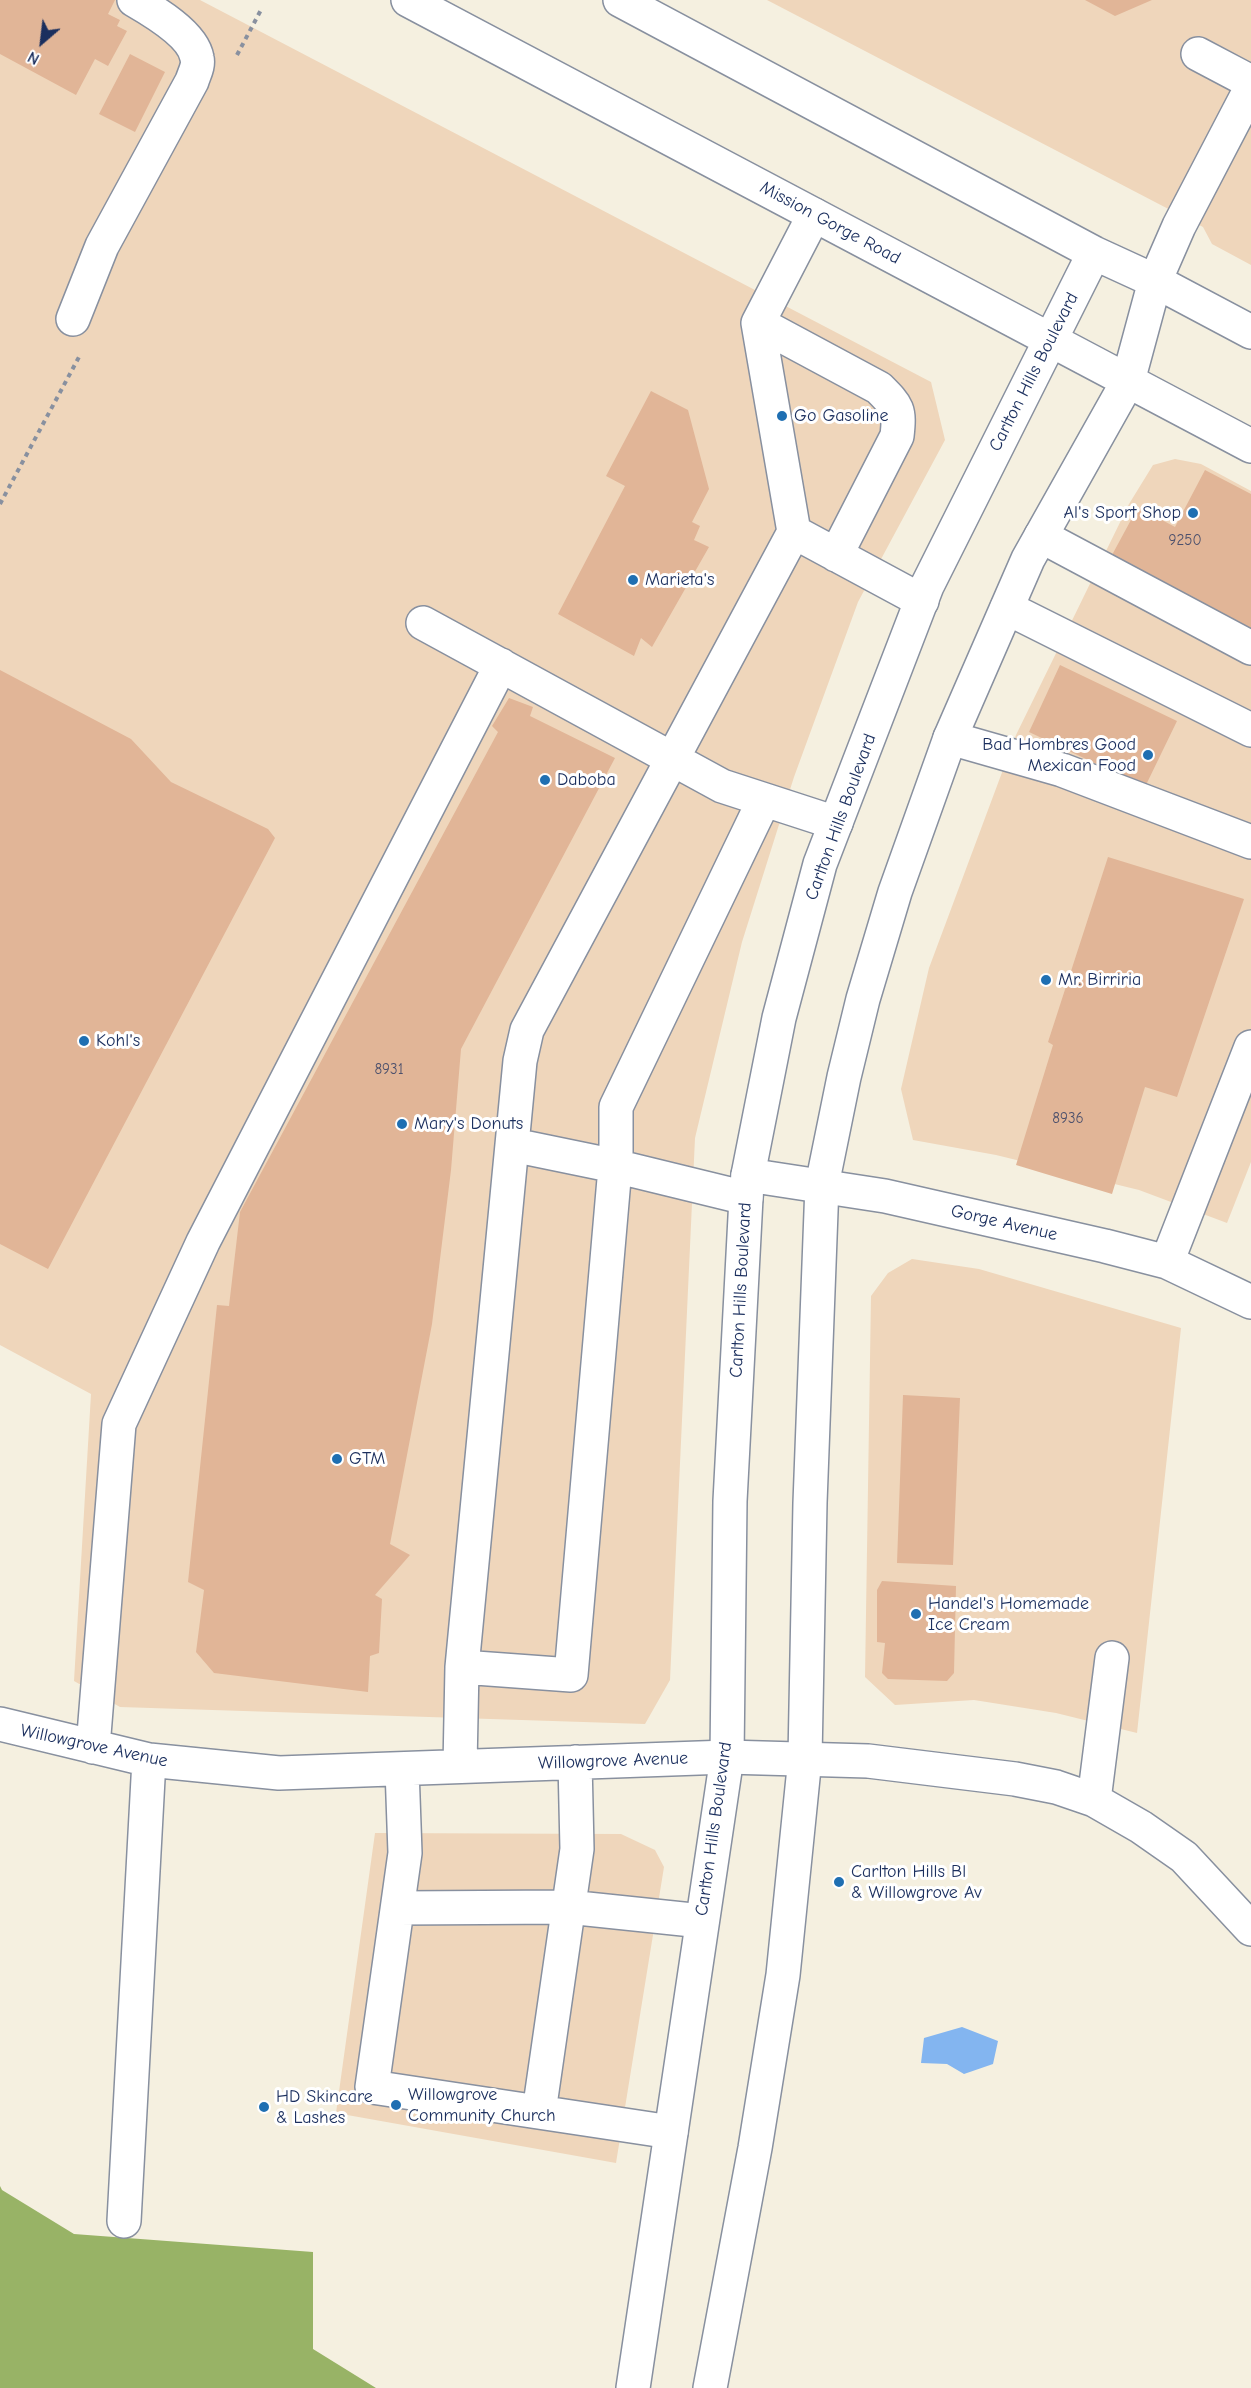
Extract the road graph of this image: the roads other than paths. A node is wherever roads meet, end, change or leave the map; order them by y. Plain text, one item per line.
1 (134, 0) edge
2 (408, 0) edge
3 (620, 0) edge
4 (1197, 54) dead end
5 (1251, 82) edge
6 (1251, 88) edge
7 (814, 214) junction
8 (1094, 253) junction
9 (1155, 281) junction
10 (73, 318) dead end
11 (758, 323) junction
12 (1251, 332) edge
13 (1051, 339) junction
14 (1128, 381) junction
15 (1251, 446) edge
16 (794, 532) junction
17 (1041, 536) junction
18 (836, 555) junction
19 (922, 601) junction
20 (1007, 608) junction
21 (423, 623) dead end
22 (1251, 648) edge
23 (501, 665) junction
24 (1251, 730) edge
25 (950, 738) junction
26 (673, 759) junction
27 (764, 800) junction
28 (836, 823) junction
29 (1251, 842) edge
30 (1251, 1047) edge
31 (513, 1145) junction
32 (615, 1166) junction
33 (822, 1185) junction
34 (747, 1187) junction
35 (1167, 1262) junction
36 (1251, 1302) edge
37 (1112, 1658) dead end
38 (462, 1667) junction
39 (0, 1724) edge
40 (93, 1748) junction
41 (727, 1757) junction
42 (805, 1758) junction
43 (149, 1760) junction
44 (575, 1762) junction
45 (460, 1766) junction
46 (402, 1769) junction
47 (1094, 1800) junction
48 (568, 1907) junction
49 (398, 1908) junction
50 (702, 1921) junction
51 (1251, 1929) edge
52 (539, 2112) junction
53 (671, 2132) junction
54 (123, 2221) dead end
55 (633, 2388) edge
56 (710, 2388) edge

1 - 10 main road
2 - 7 main road, Mission Gorge Road
3 - 8 main road
4 - 5 main road
6 - 9 main road
7 - 11 main road
7 - 13 main road, Mission Gorge Road
8 - 9 main road
8 - 13 main road, Carlton Hills Boulevard
9 - 12 main road
9 - 14 main road
11 - 16 main road
11 - 18 main road
13 - 14 main road, Mission Gorge Road
13 - 19 main road, Carlton Hills Boulevard
14 - 15 main road, Mission Gorge Road
14 - 17 main road
16 - 18 main road
16 - 26 main road
17 - 20 main road
17 - 22 main road
18 - 19 main road
19 - 28 main road, Carlton Hills Boulevard
20 - 24 main road
20 - 25 main road
21 - 23 main road
23 - 26 main road
23 - 40 main road
25 - 29 main road
25 - 33 main road
26 - 27 main road
26 - 31 main road
27 - 28 main road
27 - 32 main road
28 - 34 main road, Carlton Hills Boulevard
30 - 35 main road
31 - 32 main road, Gorge Avenue
31 - 38 main road
32 - 34 main road, Gorge Avenue
32 - 38 main road
33 - 34 main road, Gorge Avenue
33 - 35 main road, Gorge Avenue
33 - 42 main road
34 - 41 main road, Carlton Hills Boulevard
35 - 36 main road, Gorge Avenue
37 - 47 main road
38 - 45 main road
39 - 40 main road, Willowgrove Avenue
40 - 43 main road, Willowgrove Avenue
41 - 42 main road, Willowgrove Avenue
41 - 44 main road, Willowgrove Avenue
41 - 50 main road, Carlton Hills Boulevard
42 - 47 main road, Willowgrove Avenue
42 - 56 main road
43 - 46 main road, Willowgrove Avenue
43 - 54 main road
44 - 45 main road, Willowgrove Avenue
44 - 48 main road
45 - 46 main road, Willowgrove Avenue
46 - 49 main road
47 - 51 main road, Willowgrove Avenue
48 - 49 main road
48 - 50 main road
48 - 52 main road
49 - 52 main road
50 - 53 main road, Carlton Hills Boulevard
52 - 53 main road
53 - 55 main road, Carlton Hills Boulevard

